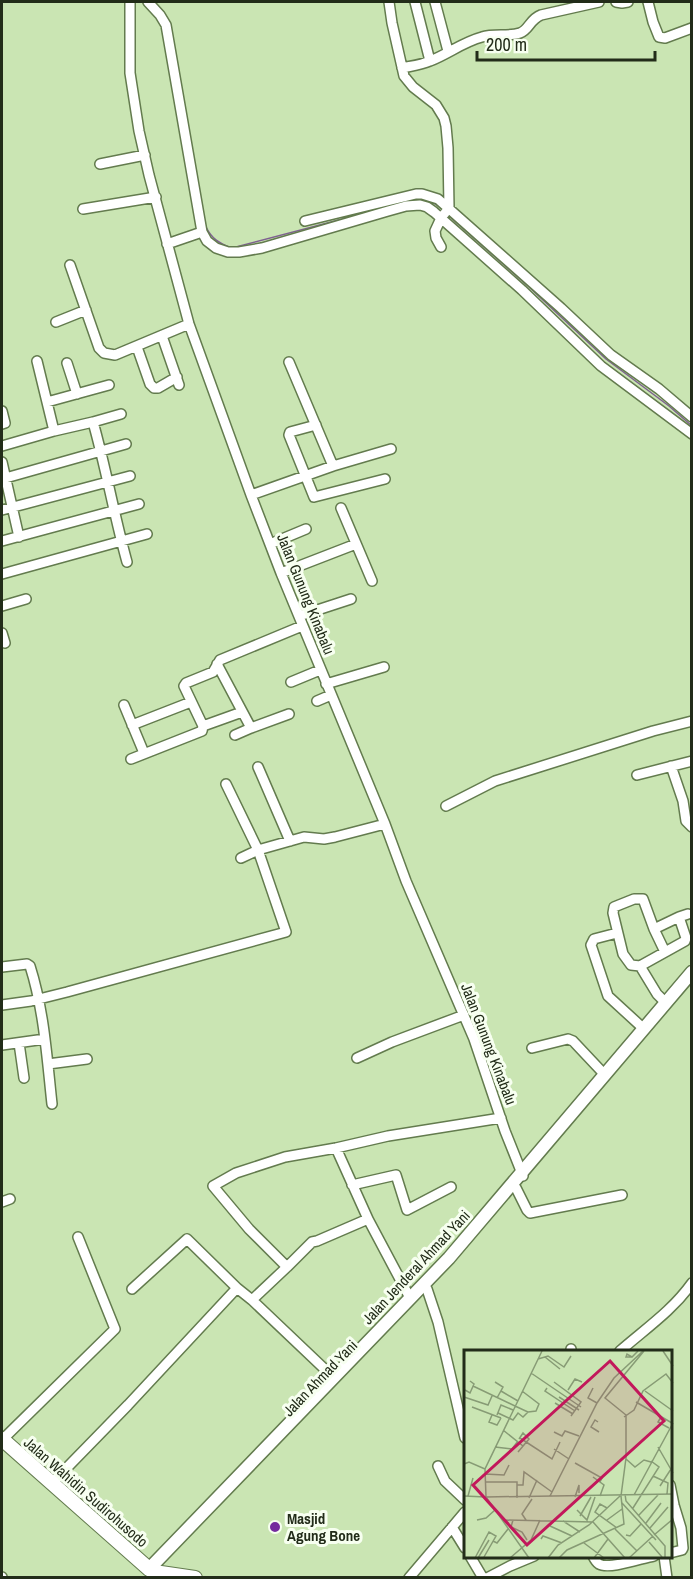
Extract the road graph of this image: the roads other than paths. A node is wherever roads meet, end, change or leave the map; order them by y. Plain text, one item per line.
1 (130, 2) edge
2 (148, 2) edge
3 (389, 2) edge
4 (415, 2) edge
5 (435, 2) edge
6 (599, 2) edge
7 (616, 2) edge
8 (628, 2) edge
9 (648, 2) edge
10 (565, 5) edge
11 (692, 28) edge
12 (448, 51) junction
13 (430, 61) junction
14 (402, 68) junction
15 (145, 155) junction
16 (100, 164) dead end
17 (156, 197) junction
18 (83, 209) dead end
19 (445, 213) junction
20 (305, 221) dead end
21 (202, 232) junction
22 (168, 244) junction
23 (441, 247) dead end
24 (70, 265) dead end
25 (86, 310) junction
26 (56, 322) dead end
27 (189, 324) junction
28 (162, 336) junction
29 (137, 347) junction
30 (37, 361) dead end
31 (289, 362) dead end
32 (67, 363) dead end
33 (109, 385) dead end
34 (76, 394) junction
35 (47, 402) junction
36 (2, 411) edge
37 (121, 414) dead end
38 (692, 417) edge
39 (93, 422) junction
40 (2, 424) edge
41 (316, 425) junction
42 (54, 431) junction
43 (692, 434) edge
44 (126, 444) dead end
45 (2, 446) edge
46 (391, 449) dead end
47 (101, 451) junction
48 (2, 462) edge
49 (333, 466) junction
50 (130, 476) dead end
51 (305, 476) junction
52 (3, 478) edge
53 (385, 479) dead end
54 (108, 481) junction
55 (251, 495) junction
56 (139, 504) dead end
57 (12, 507) junction
58 (341, 508) dead end
59 (2, 510) edge
60 (113, 511) junction
61 (306, 530) dead end
62 (147, 534) dead end
63 (19, 537) junction
64 (121, 540) junction
65 (2, 542) edge
66 (270, 544) junction
67 (356, 544) junction
68 (126, 562) dead end
69 (281, 573) junction
70 (2, 574) edge
71 (372, 581) dead end
72 (26, 599) dead end
73 (351, 599) dead end
74 (2, 606) edge
75 (300, 621) junction
76 (2, 633) edge
77 (5, 643) dead end
78 (217, 664) junction
79 (384, 667) dead end
80 (320, 670) junction
81 (291, 682) dead end
82 (326, 684) junction
83 (331, 695) junction
84 (317, 701) dead end
85 (191, 702) junction
86 (124, 705) dead end
87 (242, 712) junction
88 (289, 714) dead end
89 (692, 721) edge
90 (132, 725) junction
91 (203, 726) junction
92 (251, 728) junction
93 (235, 735) dead end
94 (144, 753) junction
95 (130, 759) dead end
96 (692, 761) edge
97 (671, 766) junction
98 (258, 767) dead end
99 (637, 775) dead end
100 (226, 784) dead end
101 (446, 806) dead end
102 (385, 824) junction
103 (692, 827) edge
104 (290, 841) junction
105 (258, 850) junction
106 (241, 858) dead end
107 (654, 929) junction
108 (617, 933) junction
109 (665, 952) junction
110 (640, 966) junction
111 (2, 967) edge
112 (692, 972) edge
113 (692, 982) edge
114 (39, 999) junction
115 (2, 1005) edge
116 (664, 1008) junction
117 (464, 1015) junction
118 (644, 1029) junction
119 (45, 1039) junction
120 (18, 1043) junction
121 (2, 1044) edge
122 (532, 1048) dead end
123 (357, 1058) dead end
124 (87, 1059) dead end
125 (48, 1064) junction
126 (604, 1075) junction
127 (24, 1078) dead end
128 (52, 1104) dead end
129 (501, 1118) junction
130 (336, 1148) junction
131 (523, 1175) junction
132 (352, 1185) junction
133 (451, 1187) dead end
134 (516, 1188) junction
135 (622, 1195) dead end
136 (368, 1219) junction
137 (78, 1237) dead end
138 (287, 1267) junction
139 (692, 1283) edge
140 (237, 1288) junction
141 (132, 1289) dead end
142 (427, 1289) junction
143 (410, 1298) junction
144 (252, 1300) junction
145 (622, 1350) edge
146 (333, 1377) junction
147 (464, 1434) edge
148 (278, 1438) junction
149 (2, 1440) edge
150 (438, 1466) dead end
151 (52, 1483) junction
152 (672, 1495) edge
153 (464, 1499) edge
154 (464, 1513) edge
155 (452, 1527) junction
156 (464, 1546) edge
157 (672, 1552) edge
158 (471, 1558) edge
159 (531, 1558) edge
160 (594, 1558) edge
161 (646, 1558) edge
162 (663, 1558) edge
163 (148, 1574) edge
164 (195, 1578) edge
165 (409, 1578) edge
166 (485, 1578) edge
167 (667, 1578) edge

1 - 15 street, Jalan Gunung Kinabalu
2 - 21 street
3 - 14 street
4 - 13 street
5 - 12 street
6 - 10 street
7 - 8 street
9 - 11 street
10 - 12 street
12 - 13 street
13 - 14 street
14 - 19 street
15 - 16 street
15 - 17 street, Jalan Gunung Kinabalu
17 - 18 street
17 - 22 street, Jalan Gunung Kinabalu
19 - 20 street
19 - 21 street
19 - 23 street
19 - 38 street
19 - 43 street
21 - 22 street
22 - 27 street, Jalan Gunung Kinabalu
24 - 25 street
25 - 26 street
25 - 29 street
27 - 28 street
27 - 55 street, Jalan Gunung Kinabalu
28 - 29 street
28 - 29 street
30 - 35 street
31 - 41 street
32 - 34 street
33 - 34 street
34 - 35 street
35 - 42 street
36 - 40 street
37 - 39 street
39 - 42 street
39 - 47 street
41 - 49 street
41 - 51 street
42 - 45 street
44 - 47 street
46 - 49 street
47 - 52 street
47 - 54 street
48 - 52 street
49 - 51 street
50 - 54 street
51 - 53 street
51 - 55 street
52 - 57 street
54 - 57 street
54 - 60 street
55 - 66 street, Jalan Gunung Kinabalu
56 - 60 street
57 - 59 street
57 - 63 street
58 - 67 street
60 - 63 street
60 - 64 street
61 - 66 street
62 - 64 street
63 - 65 street
64 - 68 street
64 - 70 street
66 - 69 street, Jalan Gunung Kinabalu
67 - 69 street
67 - 71 street
69 - 75 street, Jalan Gunung Kinabalu
72 - 74 street
73 - 75 street
75 - 78 street
75 - 80 street, Jalan Gunung Kinabalu
76 - 77 street
78 - 85 street
78 - 87 street
79 - 82 street
80 - 81 street
80 - 82 street, Jalan Gunung Kinabalu
82 - 83 street, Jalan Gunung Kinabalu
83 - 84 street
83 - 102 street, Jalan Gunung Kinabalu
85 - 90 street
85 - 91 street
86 - 90 street
87 - 91 street
87 - 92 street
88 - 92 street
89 - 101 street
90 - 94 street
91 - 94 street
92 - 93 street
94 - 95 street
96 - 97 street
97 - 99 street
97 - 103 street
98 - 104 street
100 - 105 street
102 - 104 street
102 - 117 street, Jalan Gunung Kinabalu
104 - 105 street
105 - 106 street
105 - 114 street
107 - 108 street
107 - 109 street
107 - 109 street
108 - 110 street
108 - 118 street
109 - 110 street
110 - 116 street
111 - 114 street
112 - 116 main road, Jalan Jenderal Ahmad Yani
113 - 116 main road, Jalan Ahmad Yani
114 - 115 street
114 - 119 street
116 - 118 main road, Jalan Jenderal Ahmad Yani
116 - 131 main road, Jalan Ahmad Yani
117 - 123 street
117 - 129 street, Jalan Gunung Kinabalu
118 - 126 main road, Jalan Jenderal Ahmad Yani
119 - 120 street
119 - 125 street
120 - 121 street
120 - 127 street
122 - 126 street
124 - 125 street
125 - 128 street
126 - 131 main road, Jalan Jenderal Ahmad Yani
129 - 130 street
129 - 131 street, Jalan Gunung Kinabalu
130 - 132 street
130 - 138 street
131 - 134 main road, Jalan Ahmad Yani
131 - 143 main road, Jalan Jenderal Ahmad Yani
132 - 133 street
132 - 136 street
134 - 135 street
134 - 142 main road, Jalan Ahmad Yani
136 - 138 street
136 - 143 street
137 - 149 street
138 - 144 street
139 - 145 street
140 - 141 street
140 - 144 street
140 - 151 street
142 - 147 street
142 - 148 main road, Jalan Ahmad Yani
143 - 146 main road, Jalan Jenderal Ahmad Yani
144 - 146 street
146 - 148 main road, Jalan Jenderal Ahmad Yani
148 - 163 main road, Jalan Ahmad Yani
149 - 151 highway, Jalan Wahidin Sudirohusodo
150 - 153 street
151 - 163 highway, Jalan Wahidin Sudirohusodo
152 - 157 street
154 - 155 street
155 - 156 street
155 - 165 street
158 - 166 street
159 - 166 street
160 - 161 street
162 - 167 street
163 - 164 highway

